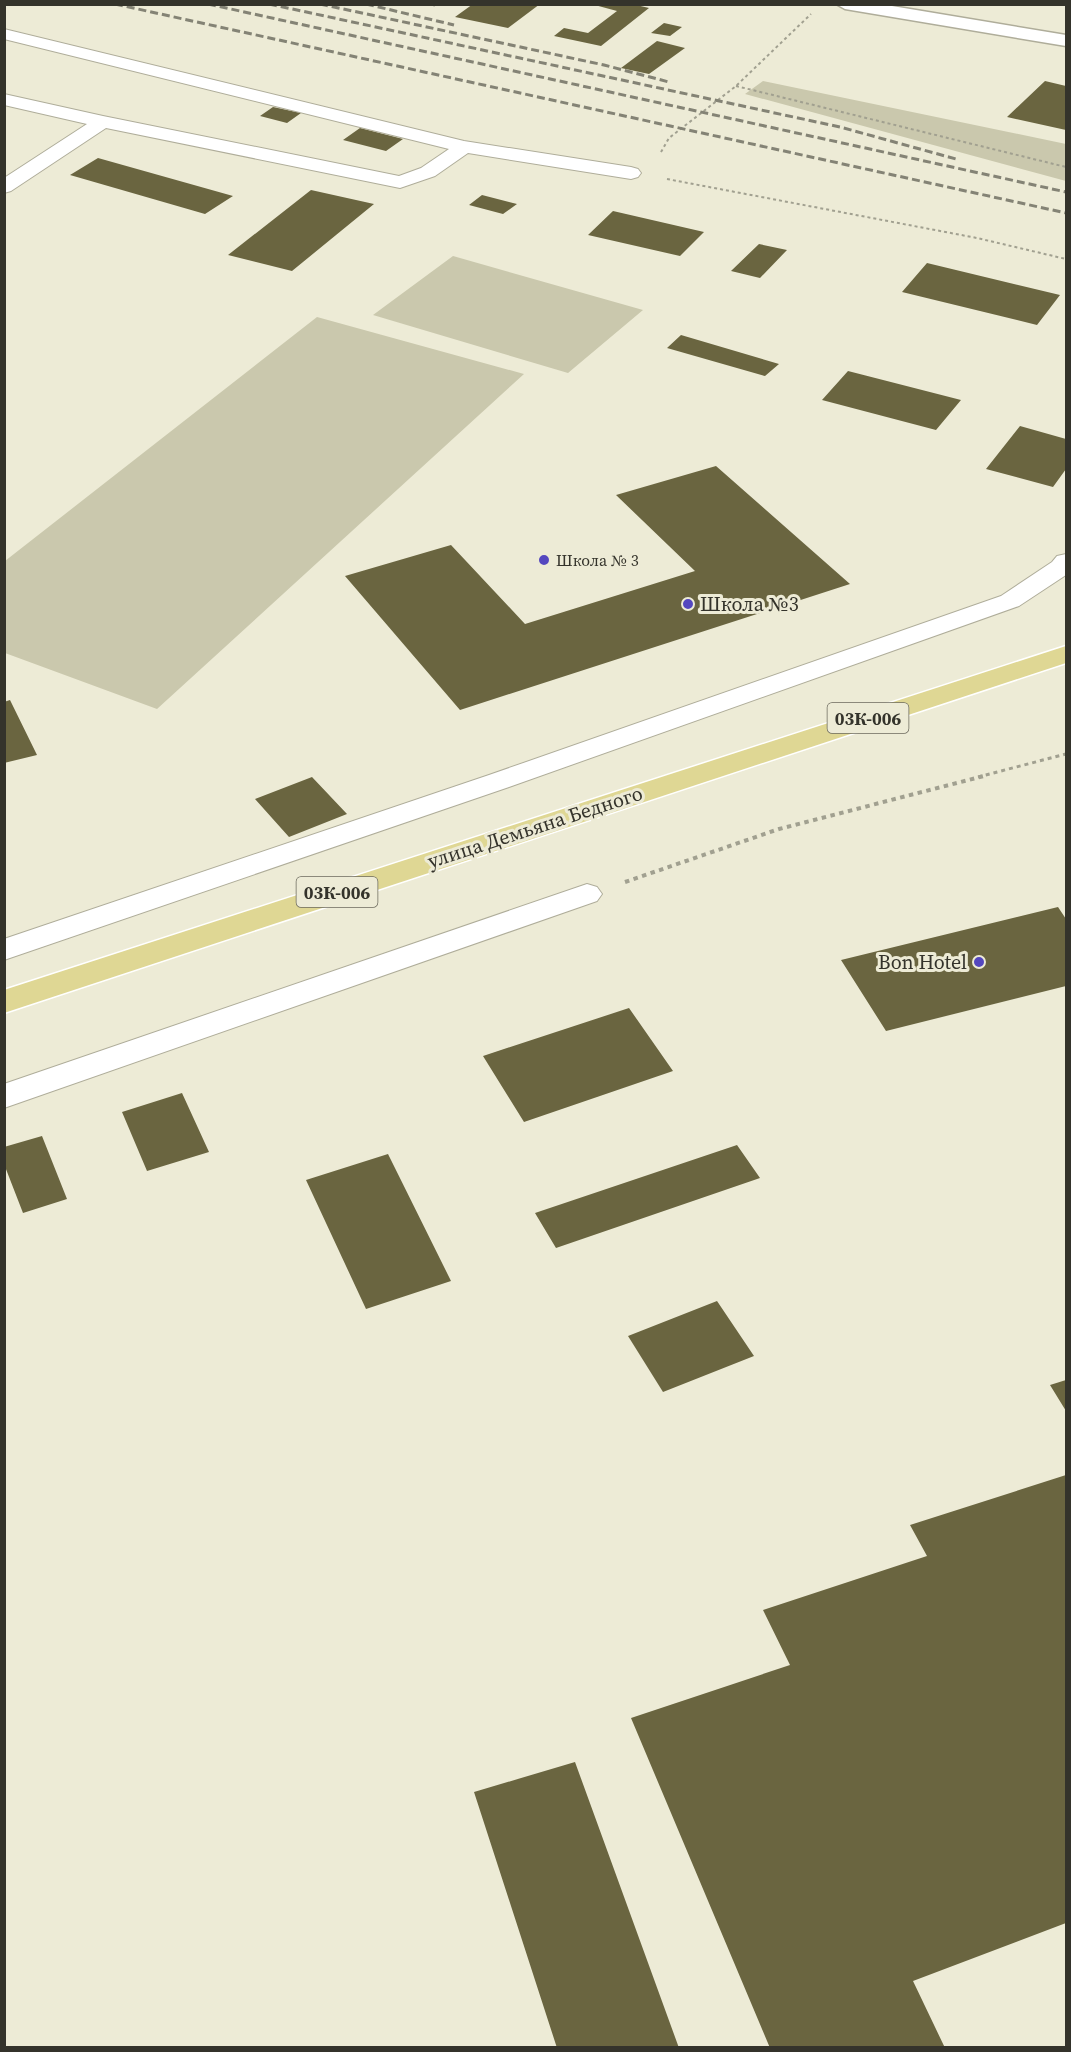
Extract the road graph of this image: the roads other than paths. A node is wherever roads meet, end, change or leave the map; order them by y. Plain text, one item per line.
1 (845, 4) edge
2 (4, 33) edge
3 (1066, 41) edge
4 (4, 99) edge
5 (103, 122) junction
6 (464, 147) junction
7 (630, 173) road end
8 (4, 187) edge
9 (1066, 561) edge
10 (1066, 654) edge
11 (587, 894) road end
12 (4, 950) edge
13 (4, 1002) edge
14 (4, 1096) edge

1 - 3 street
2 - 6 lane
4 - 5 lane
5 - 6 lane
5 - 8 lane
6 - 7 lane
9 - 12 lane
10 - 13 main road, улица Демьяна Бедного / 03К-006
11 - 14 lane

